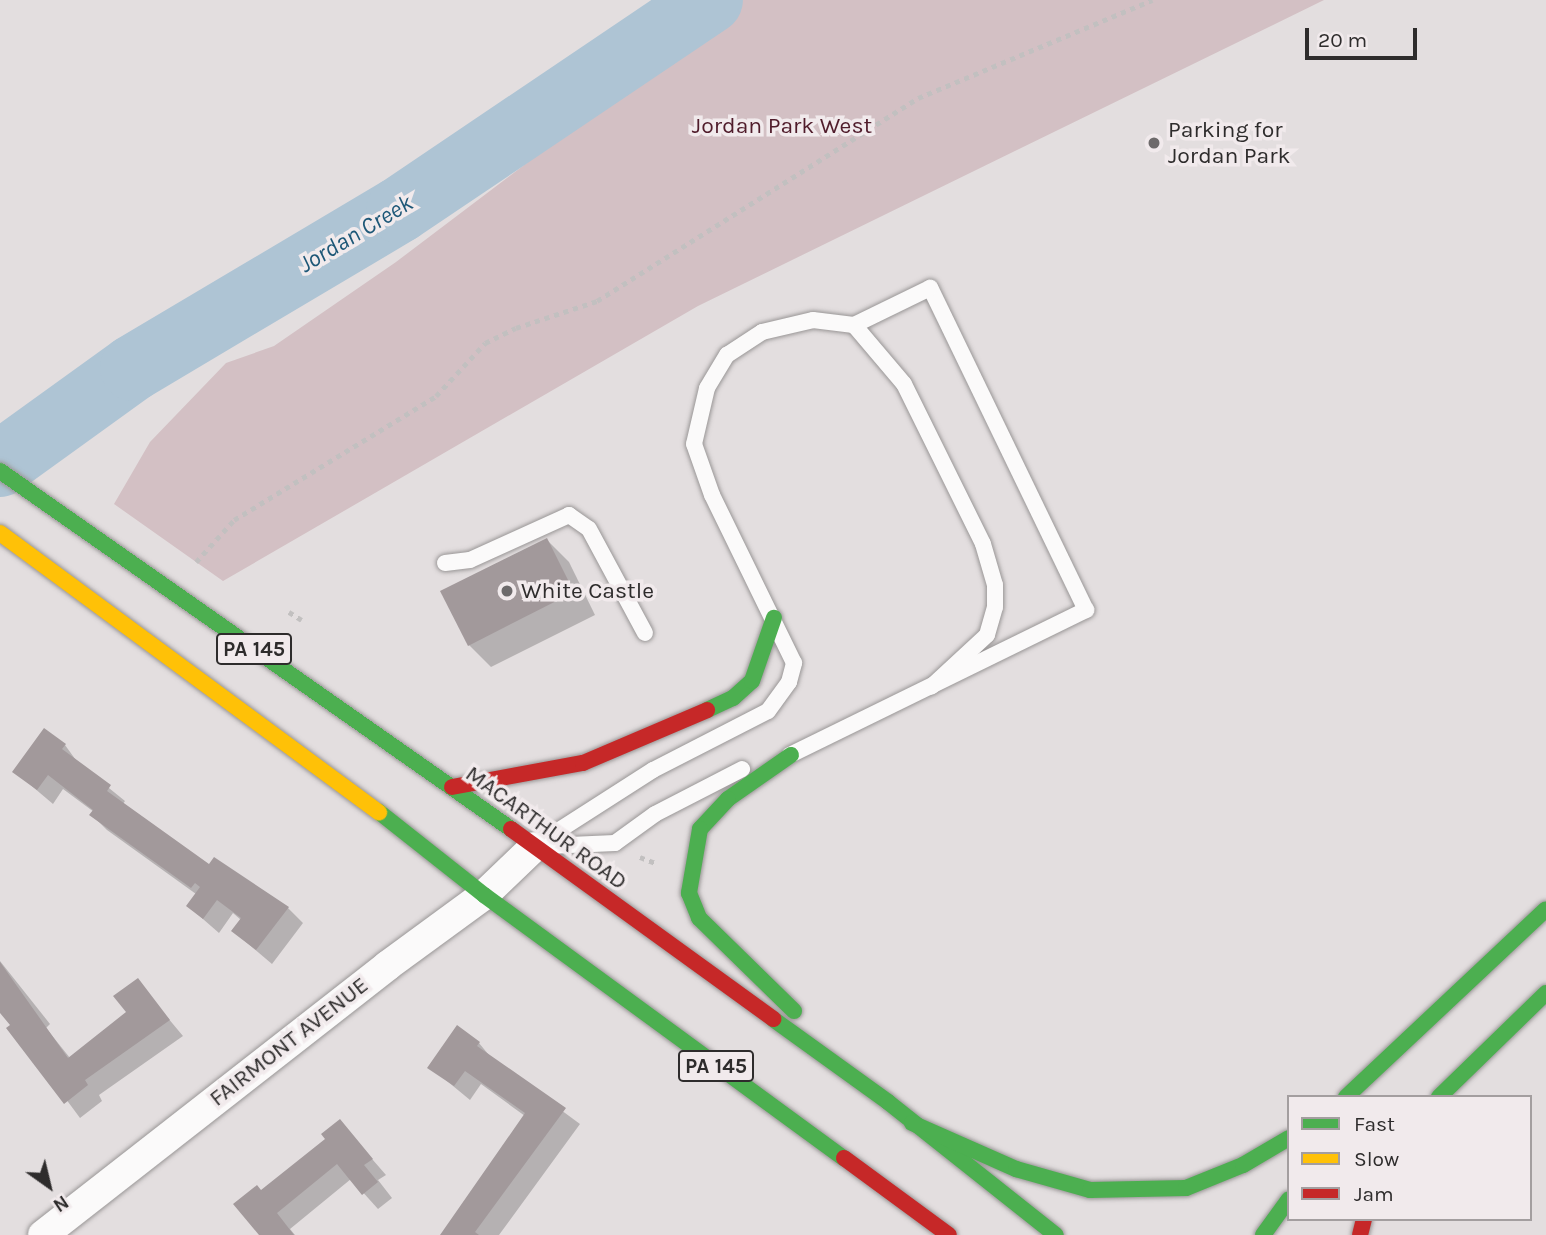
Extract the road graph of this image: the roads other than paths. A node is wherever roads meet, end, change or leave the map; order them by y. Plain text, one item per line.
1 (854, 325) junction
2 (0, 471) edge
3 (0, 533) edge
4 (445, 564) dead end
5 (774, 618) junction
6 (645, 633) dead end
7 (932, 687) junction
8 (791, 755) junction
9 (452, 787) junction
10 (534, 847) junction
11 (484, 895) junction
12 (1546, 909) edge
13 (1546, 993) edge
14 (1348, 1095) edge
15 (1440, 1095) edge
16 (888, 1102) junction
17 (912, 1123) junction
18 (1287, 1139) edge
19 (1287, 1202) edge
20 (43, 1235) edge
21 (949, 1235) edge
22 (1055, 1235) edge
23 (1263, 1235) edge

1 - 5 lane
1 - 7 lane
1 - 7 lane
2 - 9 main road, MACARTHUR ROAD / PA 145
3 - 11 main road, PA 145
4 - 6 lane
5 - 9 main road
5 - 10 lane
7 - 8 lane
8 - 10 lane
8 - 16 main road
9 - 10 main road, MACARTHUR ROAD / PA 145
10 - 11 street, FAIRMONT AVENUE
10 - 16 main road, MACARTHUR ROAD / PA 145
11 - 20 street, FAIRMONT AVENUE
11 - 21 main road, PA 145
12 - 14 main road
13 - 15 main road
16 - 17 main road, MACARTHUR ROAD / PA 145
17 - 18 main road
17 - 22 main road, MACARTHUR ROAD / PA 145
19 - 23 main road

